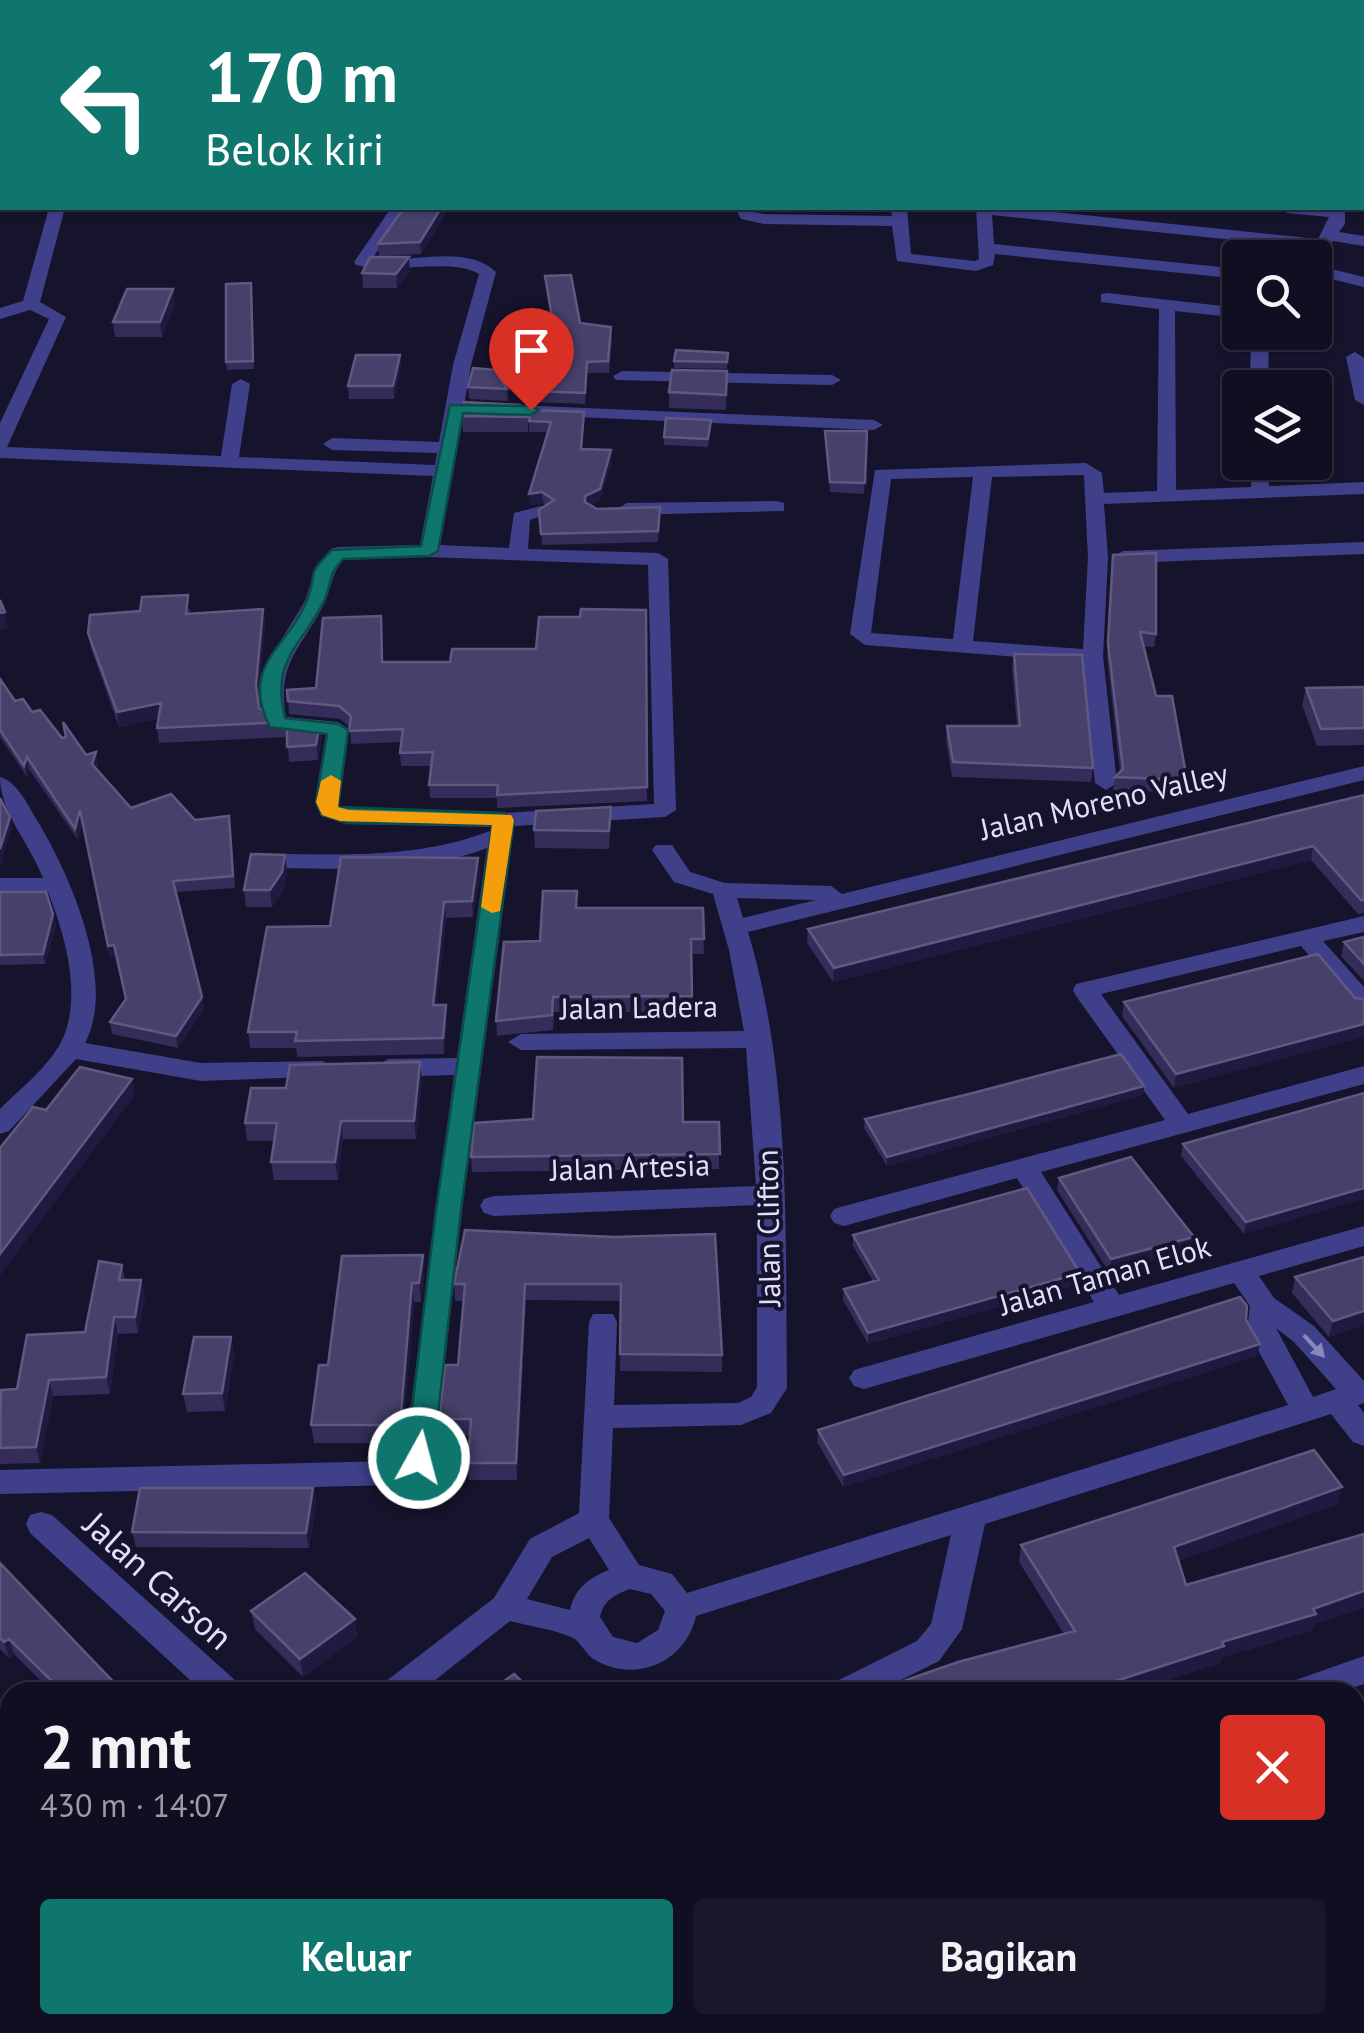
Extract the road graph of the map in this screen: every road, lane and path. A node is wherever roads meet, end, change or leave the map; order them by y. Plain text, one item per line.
1 (56, 210) edge
2 (398, 210) edge
3 (744, 210) edge
4 (984, 210) edge
5 (1002, 210) edge
6 (1338, 210) edge
7 (899, 214) edge
8 (1276, 240) edge
9 (1324, 240) edge
10 (1364, 242) edge
11 (1332, 244) edge
12 (988, 248) junction
13 (1222, 272) edge
14 (1332, 274) edge
15 (1364, 282) edge
16 (1106, 298) dead end
17 (31, 304) junction
18 (1167, 305) junction
19 (1222, 311) edge
20 (0, 314) edge
21 (1355, 357) dead end
22 (622, 376) dead end
23 (687, 378) junction
24 (832, 380) dead end
25 (242, 384) dead end
26 (1364, 400) edge
27 (456, 408) junction
28 (682, 416) junction
29 (874, 425) dead end
30 (0, 443) edge
31 (332, 444) dead end
32 (450, 448) junction
33 (0, 452) edge
34 (229, 462) junction
35 (441, 472) junction
36 (983, 472) junction
37 (1260, 480) edge
38 (1364, 488) edge
39 (1260, 491) junction
40 (1166, 495) junction
41 (1097, 499) junction
42 (776, 508) dead end
43 (612, 510) edge
44 (542, 512) edge
45 (638, 532) junction
46 (1364, 548) edge
47 (429, 551) junction
48 (518, 552) junction
49 (1098, 558) junction
50 (962, 648) junction
51 (1094, 656) junction
52 (1364, 773) edge
53 (1106, 783) dead end
54 (2, 789) edge
55 (501, 828) junction
56 (664, 850) dead end
57 (280, 861) edge
58 (61, 884) junction
59 (0, 885) edge
60 (723, 890) junction
61 (860, 893) junction
62 (1364, 924) edge
63 (736, 927) junction
64 (1306, 938) junction
65 (1364, 1004) edge
66 (758, 1039) junction
67 (521, 1042) dead end
68 (69, 1049) junction
69 (468, 1066) junction
70 (1361, 1080) edge
71 (11, 1100) edge
72 (1182, 1124) junction
73 (0, 1125) edge
74 (1024, 1167) junction
75 (769, 1194) junction
76 (494, 1206) dead end
77 (844, 1216) dead end
78 (1364, 1236) edge
79 (1241, 1271) junction
80 (1264, 1305) junction
81 (1112, 1308) junction
82 (602, 1322) dead end
83 (864, 1378) dead end
84 (1354, 1396) edge
85 (1306, 1410) junction
86 (601, 1417) junction
87 (1364, 1434) edge
88 (0, 1482) edge
89 (971, 1516) junction
90 (594, 1520) junction
91 (41, 1524) dead end
92 (630, 1576) junction
93 (505, 1607) junction
94 (681, 1608) junction
95 (585, 1627) junction
96 (1364, 1670) edge
97 (214, 1682) edge
98 (409, 1682) edge
99 (867, 1682) edge
100 (1330, 1682) edge

1 - 17 street
2 - 27 street
3 - 7 street
4 - 12 street
5 - 8 street
6 - 9 street
7 - 12 street
10 - 11 street
12 - 13 street
14 - 15 street
16 - 18 street
17 - 20 street
17 - 30 street
18 - 19 street
18 - 40 street
21 - 26 street
22 - 23 street
23 - 24 street
23 - 28 street
25 - 34 street
27 - 28 street
27 - 32 street
28 - 29 street
31 - 32 street
32 - 35 street
33 - 34 street
34 - 35 street
35 - 47 street
36 - 41 street
36 - 50 street
36 - 50 street
37 - 39 street
38 - 39 street
39 - 40 street
40 - 41 street
41 - 49 street
42 - 45 street
43 - 45 street
44 - 48 street
45 - 48 street
45 - 55 street
46 - 49 street
47 - 48 street
47 - 55 street
49 - 51 street
50 - 51 street
51 - 53 street
52 - 61 street, Jalan Moreno Valley
54 - 58 street
55 - 57 street
55 - 69 street
56 - 60 street
58 - 59 street
58 - 68 street
60 - 61 street, Jalan Moreno Valley
60 - 63 street, Jalan Clifton
61 - 63 street, Jalan Moreno Valley
62 - 64 street
63 - 66 street, Jalan Clifton
64 - 65 street
64 - 72 street
66 - 67 street, Jalan Ladera
66 - 75 street, Jalan Clifton
68 - 69 street
68 - 71 street
69 - 88 street
70 - 72 street
71 - 73 street
72 - 74 street
74 - 77 street
74 - 81 street
75 - 76 street, Jalan Artesia
75 - 86 street, Jalan Clifton
78 - 79 street, Jalan Taman Elok
79 - 80 street
79 - 81 street, Jalan Taman Elok
80 -> 84 street
80 - 85 street
81 - 83 street, Jalan Taman Elok
82 - 86 street
84 - 85 street
84 - 87 street
85 - 89 street
86 - 90 street
89 - 94 street
89 - 99 street
90 - 92 street
90 - 93 street
91 - 97 street, Jalan Carson
92 - 94 street
92 - 95 street
93 - 95 street
93 - 98 street
94 - 95 street
96 - 100 street

